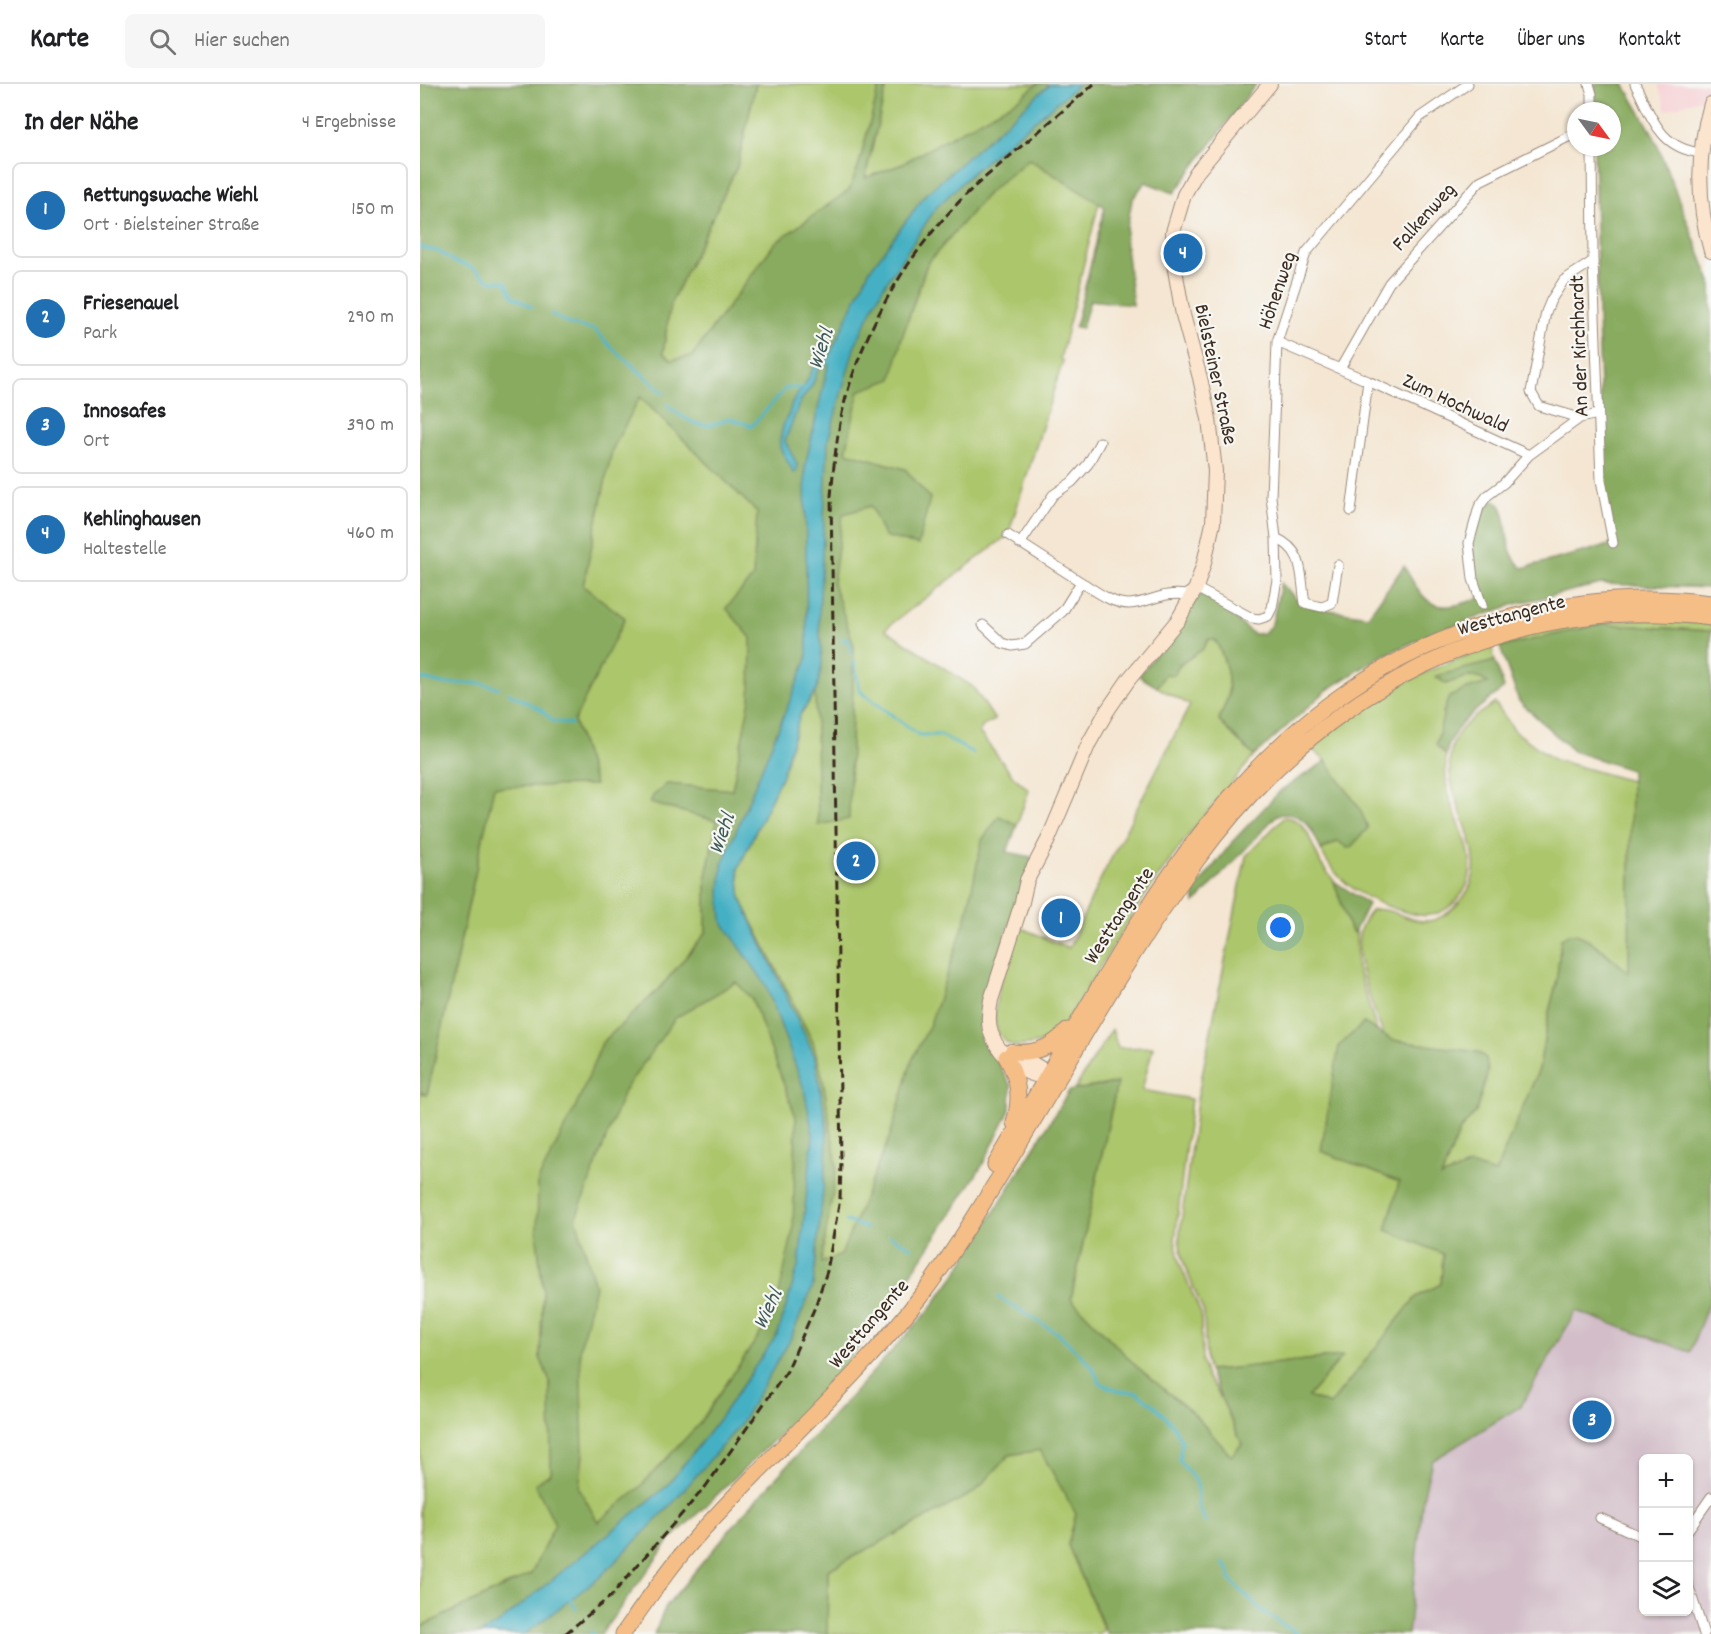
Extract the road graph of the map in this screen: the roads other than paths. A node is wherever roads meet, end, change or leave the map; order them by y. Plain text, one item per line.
1 (1270, 84) edge
2 (1468, 84) edge
3 (1589, 84) edge
4 (1635, 84) edge
5 (1592, 102) edge
6 (1711, 104) edge
7 (1567, 138) edge
8 (1701, 153) junction
9 (1592, 156) edge
10 (1711, 251) edge
11 (1593, 261) junction
12 (1277, 342) junction
13 (1340, 369) junction
14 (1368, 381) junction
15 (1598, 414) junction
16 (1580, 418) junction
17 (1100, 442) dead end
18 (1529, 455) junction
19 (1351, 511) dead end
20 (1008, 535) dead end
21 (1276, 537) junction
22 (1613, 543) dead end
23 (1020, 544) junction
24 (1338, 565) dead end
25 (1081, 582) junction
26 (1196, 588) junction
27 (1711, 603) edge
28 (1482, 604) dead end
29 (1711, 618) edge
30 (983, 625) dead end
31 (1079, 1020) junction
32 (1009, 1054) junction
33 (1065, 1070) junction
34 (1046, 1077) junction
35 (1046, 1103) junction
36 (1009, 1142) junction
37 (841, 1387) junction
38 (1711, 1497) edge
39 (1600, 1518) dead end
40 (1693, 1524) edge
41 (1639, 1536) edge
42 (1693, 1598) edge
43 (623, 1634) edge
44 (1704, 1634) edge

1 - 26 main road, Bielsteiner Straße
2 - 12 street, Höhenweg
3 - 5 street
4 - 8 street
6 - 8 main road
7 - 13 street, Falkenweg
8 - 10 main road
9 - 11 street, An der Kirchhardt
11 - 15 street, An der Kirchhardt
11 - 16 street
12 - 13 street, Zum Hochwald
12 - 21 street, Höhenweg
13 - 14 street, Zum Hochwald
14 - 18 street, Zum Hochwald
14 - 19 street
15 - 16 street
15 - 22 street, An der Kirchhardt
16 - 18 street
17 - 23 street
18 - 28 street
20 - 23 street
21 - 24 street
21 - 26 street, Höhenweg
23 - 25 street
25 - 26 street
25 - 30 street
26 - 32 main road, Bielsteiner Straße
27 - 31 main road, Westtangente
29 - 33 main road, Westtangente
31 - 32 main road
31 - 34 main road, Westtangente
32 - 34 main road
32 - 36 main road
33 - 34 main road
33 - 35 main road, Westtangente
34 - 35 main road
34 - 36 main road, Westtangente
35 - 37 main road, Westtangente
36 - 37 main road, Westtangente
37 - 43 main road
38 - 40 street
39 - 41 street
42 - 44 street

